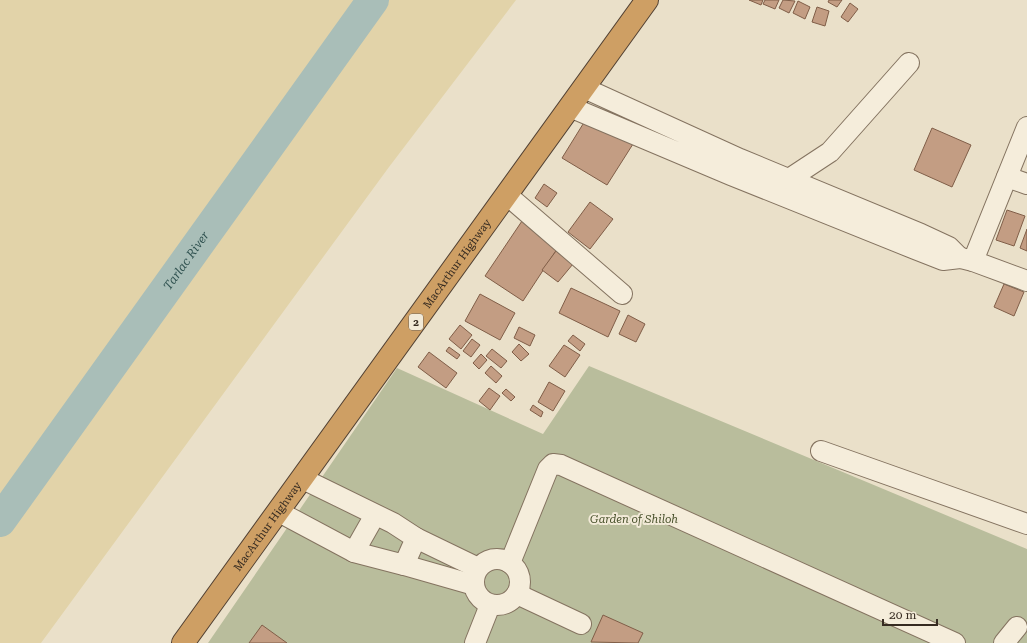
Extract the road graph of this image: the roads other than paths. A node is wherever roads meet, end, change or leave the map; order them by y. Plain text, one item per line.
1 (646, 0) edge
2 (909, 64) dead end
3 (584, 88) junction
4 (570, 107) junction
5 (1027, 126) edge
6 (735, 167) junction
7 (1007, 177) junction
8 (789, 180) junction
9 (1027, 184) edge
10 (507, 195) junction
11 (873, 224) junction
12 (966, 259) junction
13 (1027, 281) edge
14 (622, 294) dead end
15 (821, 452) dead end
16 (303, 479) junction
17 (279, 512) junction
18 (375, 515) junction
19 (1027, 524) edge
20 (416, 538) junction
21 (354, 552) junction
22 (510, 563) junction
23 (404, 564) junction
24 (476, 576) junction
25 (517, 594) junction
26 (490, 605) junction
27 (581, 624) dead end
28 (1017, 627) dead end
29 (183, 643) edge
30 (475, 643) edge
31 (955, 643) edge
32 (1004, 643) edge

1 - 3 highway, MacArthur Highway / 2
2 - 8 street
3 - 4 highway, MacArthur Highway / 2
3 - 6 street
4 - 6 street
4 - 10 highway, MacArthur Highway / 2
5 - 7 street
6 - 8 street
6 - 11 street
7 - 9 street
7 - 12 street
8 - 11 street
10 - 14 street
10 - 16 highway, MacArthur Highway / 2
11 - 12 street
12 - 13 street
15 - 19 street
16 - 17 highway, MacArthur Highway / 2
16 - 18 street
17 - 21 street
17 - 29 highway, MacArthur Highway / 2
18 - 20 street
18 - 21 street
20 - 23 street
20 - 24 street
21 - 23 street
22 - 24 street
22 - 25 street
22 - 31 street
23 - 24 street
24 - 26 street
25 - 26 street
25 - 27 street
26 - 30 street
28 - 32 street

